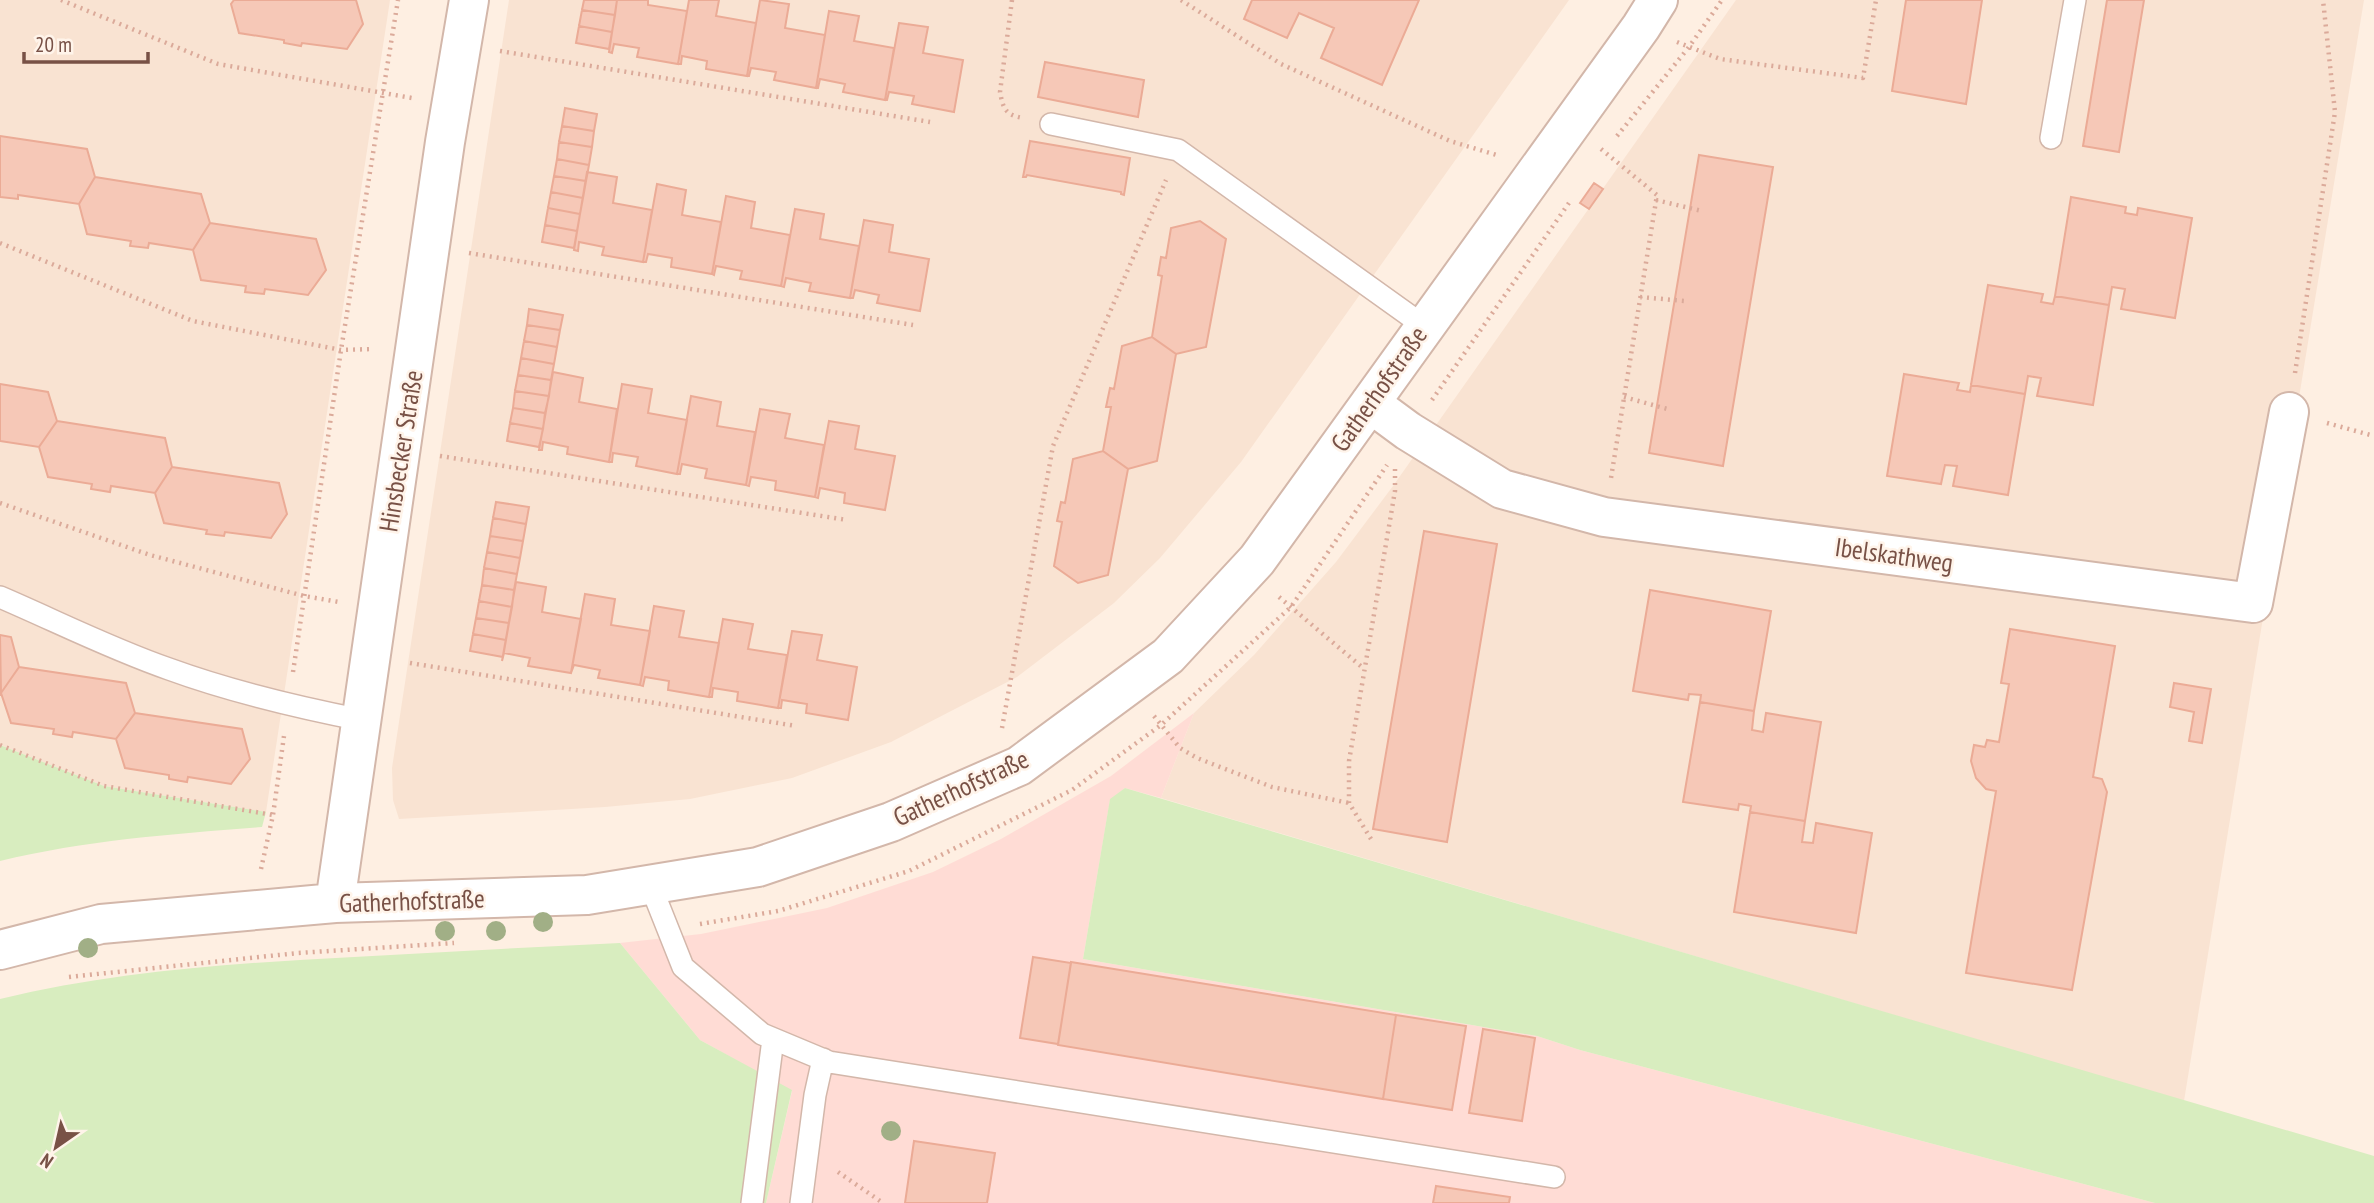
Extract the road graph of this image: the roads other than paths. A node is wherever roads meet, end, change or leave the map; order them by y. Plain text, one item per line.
1 (469, 0) edge
2 (2074, 0) edge
3 (1651, 8) edge
4 (1051, 124) road end
5 (2051, 138) dead end
6 (1424, 326) junction
7 (1370, 403) junction
8 (2289, 412) road end
9 (0, 597) edge
10 (362, 720) junction
11 (650, 884) junction
12 (335, 903) junction
13 (0, 950) edge
14 (773, 1039) junction
15 (823, 1059) junction
16 (1554, 1177) dead end
17 (752, 1203) edge
18 (800, 1203) edge

1 - 10 street, Hinsbecker Straße
2 - 5 lane
3 - 6 street, Gatherhofstraße
4 - 6 lane
6 - 7 street, Gatherhofstraße
7 - 8 street, Ibelskathweg
7 - 11 street, Gatherhofstraße
9 - 10 lane
10 - 12 street, Hinsbecker Straße
11 - 12 street, Gatherhofstraße
11 - 14 lane
12 - 13 street, Gatherhofstraße
14 - 15 lane
14 - 17 lane
15 - 16 lane
15 - 18 lane

